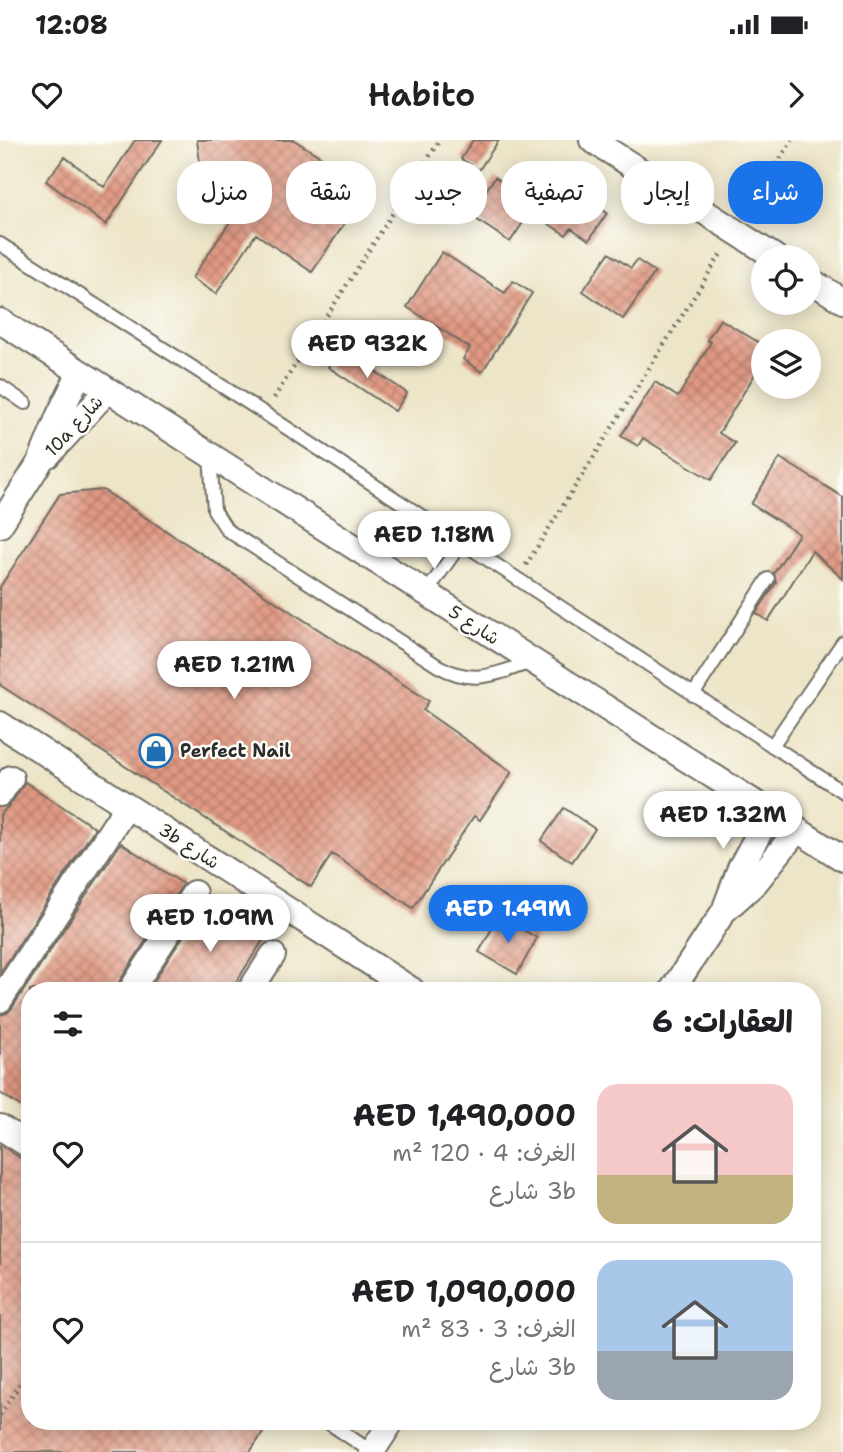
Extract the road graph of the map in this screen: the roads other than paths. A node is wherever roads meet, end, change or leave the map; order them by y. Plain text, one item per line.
1 (592, 140) edge
2 (0, 244) edge
3 (756, 245) edge
4 (821, 287) edge
5 (843, 301) edge
6 (0, 321) edge
7 (80, 372) junction
8 (0, 386) edge
9 (108, 390) junction
10 (25, 403) dead end
11 (210, 457) junction
12 (40, 462) junction
13 (0, 525) edge
14 (461, 543) junction
15 (768, 579) dead end
16 (426, 593) junction
17 (843, 642) edge
18 (531, 662) junction
19 (693, 695) junction
20 (0, 724) edge
21 (772, 746) junction
22 (843, 792) edge
23 (127, 806) junction
24 (770, 813) junction
25 (797, 830) junction
26 (843, 859) edge
27 (194, 893) dead end
28 (724, 911) junction
29 (273, 955) dead end
30 (136, 982) edge
31 (255, 982) edge
32 (400, 982) edge
33 (677, 982) edge
34 (0, 1000) edge
35 (0, 1127) edge
36 (21, 1140) edge
37 (339, 1430) edge
38 (386, 1430) edge
39 (372, 1452) edge

1 - 3 street
2 - 14 lane
4 - 5 street
6 - 7 street, شارع 5
7 - 9 street, شارع 5
7 - 12 street, 10a شارع
8 - 10 lane
9 - 11 street, شارع 5
9 - 12 street, 10a شارع
11 - 16 street, شارع 5
11 - 18 lane
12 - 13 street, 10a شارع
14 - 16 lane
14 - 19 lane
15 - 19 lane
16 - 18 street, شارع 5
17 - 21 lane
18 - 24 street, شارع 5
19 - 21 lane
20 - 23 street, 3b شارع
21 - 22 lane
23 - 32 street, 3b شارع
23 - 34 street
24 - 25 street, شارع 5
24 - 28 street
25 - 26 street, شارع 5
25 - 28 street
27 - 30 street
28 - 33 street
29 - 31 street
35 - 36 street
37 - 39 lane
38 - 39 street

